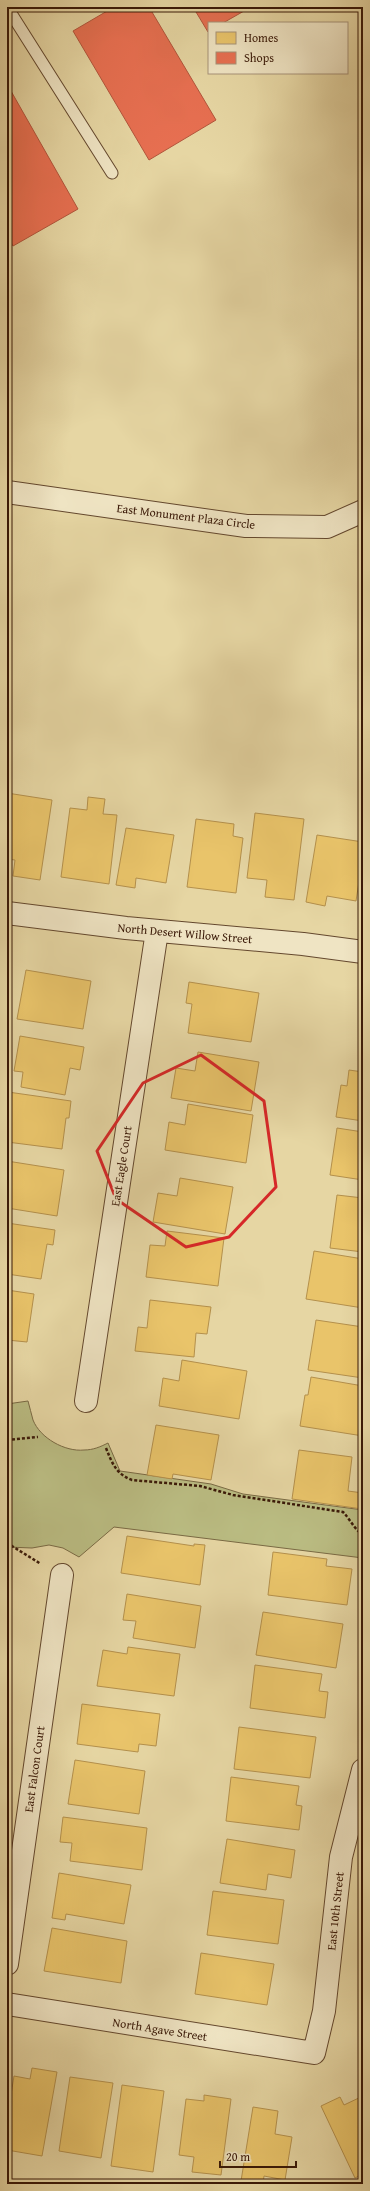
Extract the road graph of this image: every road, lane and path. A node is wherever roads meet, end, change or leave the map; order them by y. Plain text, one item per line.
1 (10, 9) edge
2 (112, 172) dead end
3 (7, 492) edge
4 (363, 511) edge
5 (7, 913) edge
6 (157, 931) junction
7 (363, 952) edge
8 (86, 1401) dead end
9 (38, 1436) dead end
10 (7, 1440) edge
11 (106, 1448) dead end
12 (363, 1535) edge
13 (7, 1543) edge
14 (18, 1551) dead end
15 (62, 1575) dead end
16 (363, 1770) edge
17 (7, 1964) edge
18 (7, 2004) edge
19 (314, 2053) joint

1 - 2 lane
3 - 4 street, East Monument Plaza Circle
5 - 6 street, North Desert Willow Street
6 - 7 street, North Desert Willow Street
6 - 8 street, East Eagle Court
9 - 10 path
11 - 12 path
13 - 14 path
15 - 17 street, East Falcon Court
16 - 19 street, East 10th Street
18 - 19 street, North Agave Street

